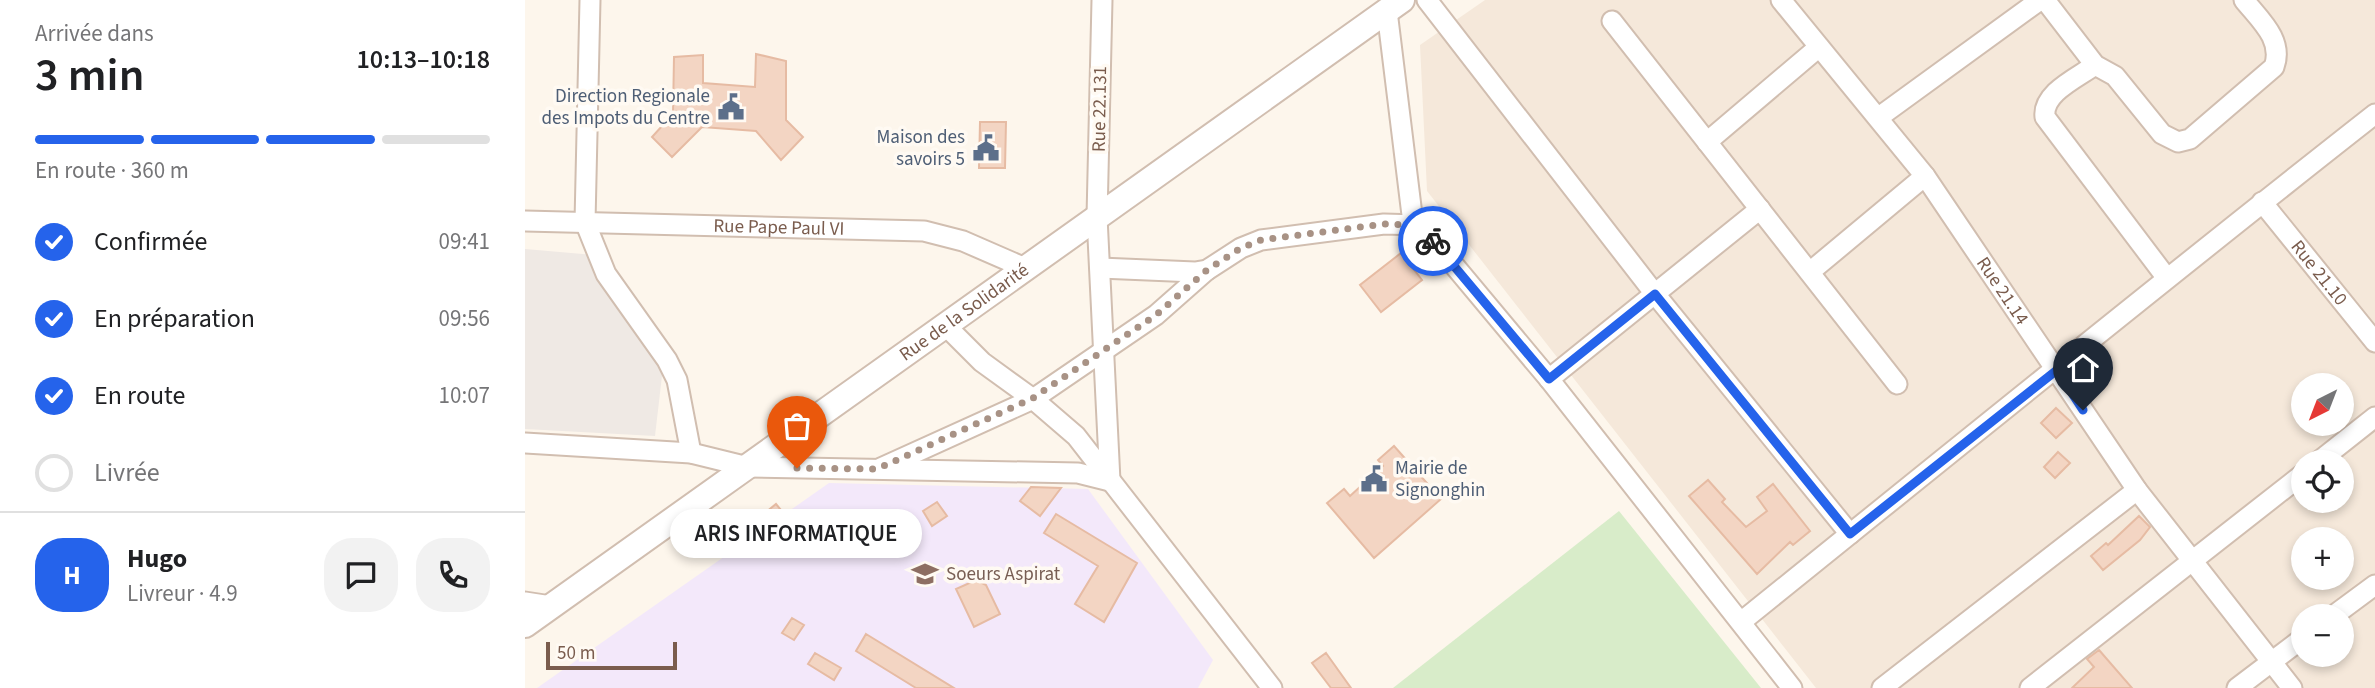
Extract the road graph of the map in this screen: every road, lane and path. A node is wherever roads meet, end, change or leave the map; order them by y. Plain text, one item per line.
1 (590, 0) edge
2 (1102, 0) edge
3 (1427, 0) edge
4 (1781, 0) edge
5 (2042, 0) edge
6 (2244, 0) edge
7 (1394, 6) edge
8 (1612, 20) dead end
9 (1819, 47) junction
10 (2095, 65) junction
11 (2375, 114) edge
12 (1879, 117) junction
13 (1707, 142) junction
14 (1926, 176) junction
15 (2262, 202) junction
16 (1761, 209) junction
17 (1097, 217) junction
18 (525, 221) edge
19 (585, 222) junction
20 (1418, 225) junction
21 (1025, 268) junction
22 (1100, 268) junction
23 (1207, 270) junction
24 (1811, 271) junction
25 (2166, 277) junction
26 (1655, 294) junction
27 (2368, 319) edge
28 (945, 325) junction
29 (2375, 342) edge
30 (1104, 350) junction
31 (2057, 370) junction
32 (1549, 379) junction
33 (1898, 384) dead end
34 (1033, 398) junction
35 (2375, 417) edge
36 (525, 443) edge
37 (2333, 450) edge
38 (691, 453) junction
39 (748, 467) junction
40 (877, 469) junction
41 (1109, 481) junction
42 (2291, 483) edge
43 (2137, 490) junction
44 (1850, 534) junction
45 (2192, 561) junction
46 (2375, 585) edge
47 (525, 601) edge
48 (2349, 604) edge
49 (551, 606) junction
50 (1741, 622) junction
51 (525, 625) edge
52 (2291, 647) edge
53 (2271, 661) junction
54 (1272, 688) edge
55 (1792, 688) edge
56 (1882, 688) edge
57 (2030, 688) edge
58 (2237, 688) edge
59 (2292, 688) edge

1 - 19 street
2 - 17 street, Rue 22.131
3 - 26 street
4 - 9 street, Rue 21.14
5 - 10 street
5 - 12 street
6 - 10 street
7 - 17 street, Rue de la Solidarité
7 - 20 street
8 - 13 street
9 - 12 street, Rue 21.14
9 - 13 street
10 - 25 street
11 - 15 street
12 - 14 street, Rue 21.14
13 - 16 street
14 - 24 street
14 - 31 street, Rue 21.14
15 - 25 street
15 - 27 street, Rue 21.10
16 - 24 street
16 - 26 street
17 - 21 street, Rue de la Solidarité
17 - 22 street, Rue 22.131
18 - 19 street, Rue Pape Paul VI
19 - 21 street, Rue Pape Paul VI
19 - 38 street
20 - 23 street
20 - 32 street
21 - 28 street, Rue de la Solidarité
22 - 23 street
22 - 30 street, Rue 22.131
23 - 30 street
24 - 33 street
25 - 31 street
26 - 32 street
26 - 44 street
27 - 29 street, Rue 21.10
28 - 34 street
28 - 39 street, Rue de la Solidarité
30 - 34 street
30 - 41 street, Rue 22.131
31 - 43 street, Rue 21.14
31 - 44 street
32 - 50 street
34 - 40 street
34 - 41 street
35 - 37 street
36 - 38 street
38 - 39 street
39 - 40 street
39 - 49 street, Rue de la Solidarité
40 - 41 street
41 - 54 street
42 - 45 street
43 - 45 street, Rue 21.14
43 - 56 street
44 - 50 street
45 - 53 street, Rue 21.14
45 - 57 street
46 - 48 street
47 - 49 street
49 - 51 street, Rue de la Solidarité
50 - 55 street
52 - 53 street
53 - 58 street
53 - 59 street, Rue 21.14

